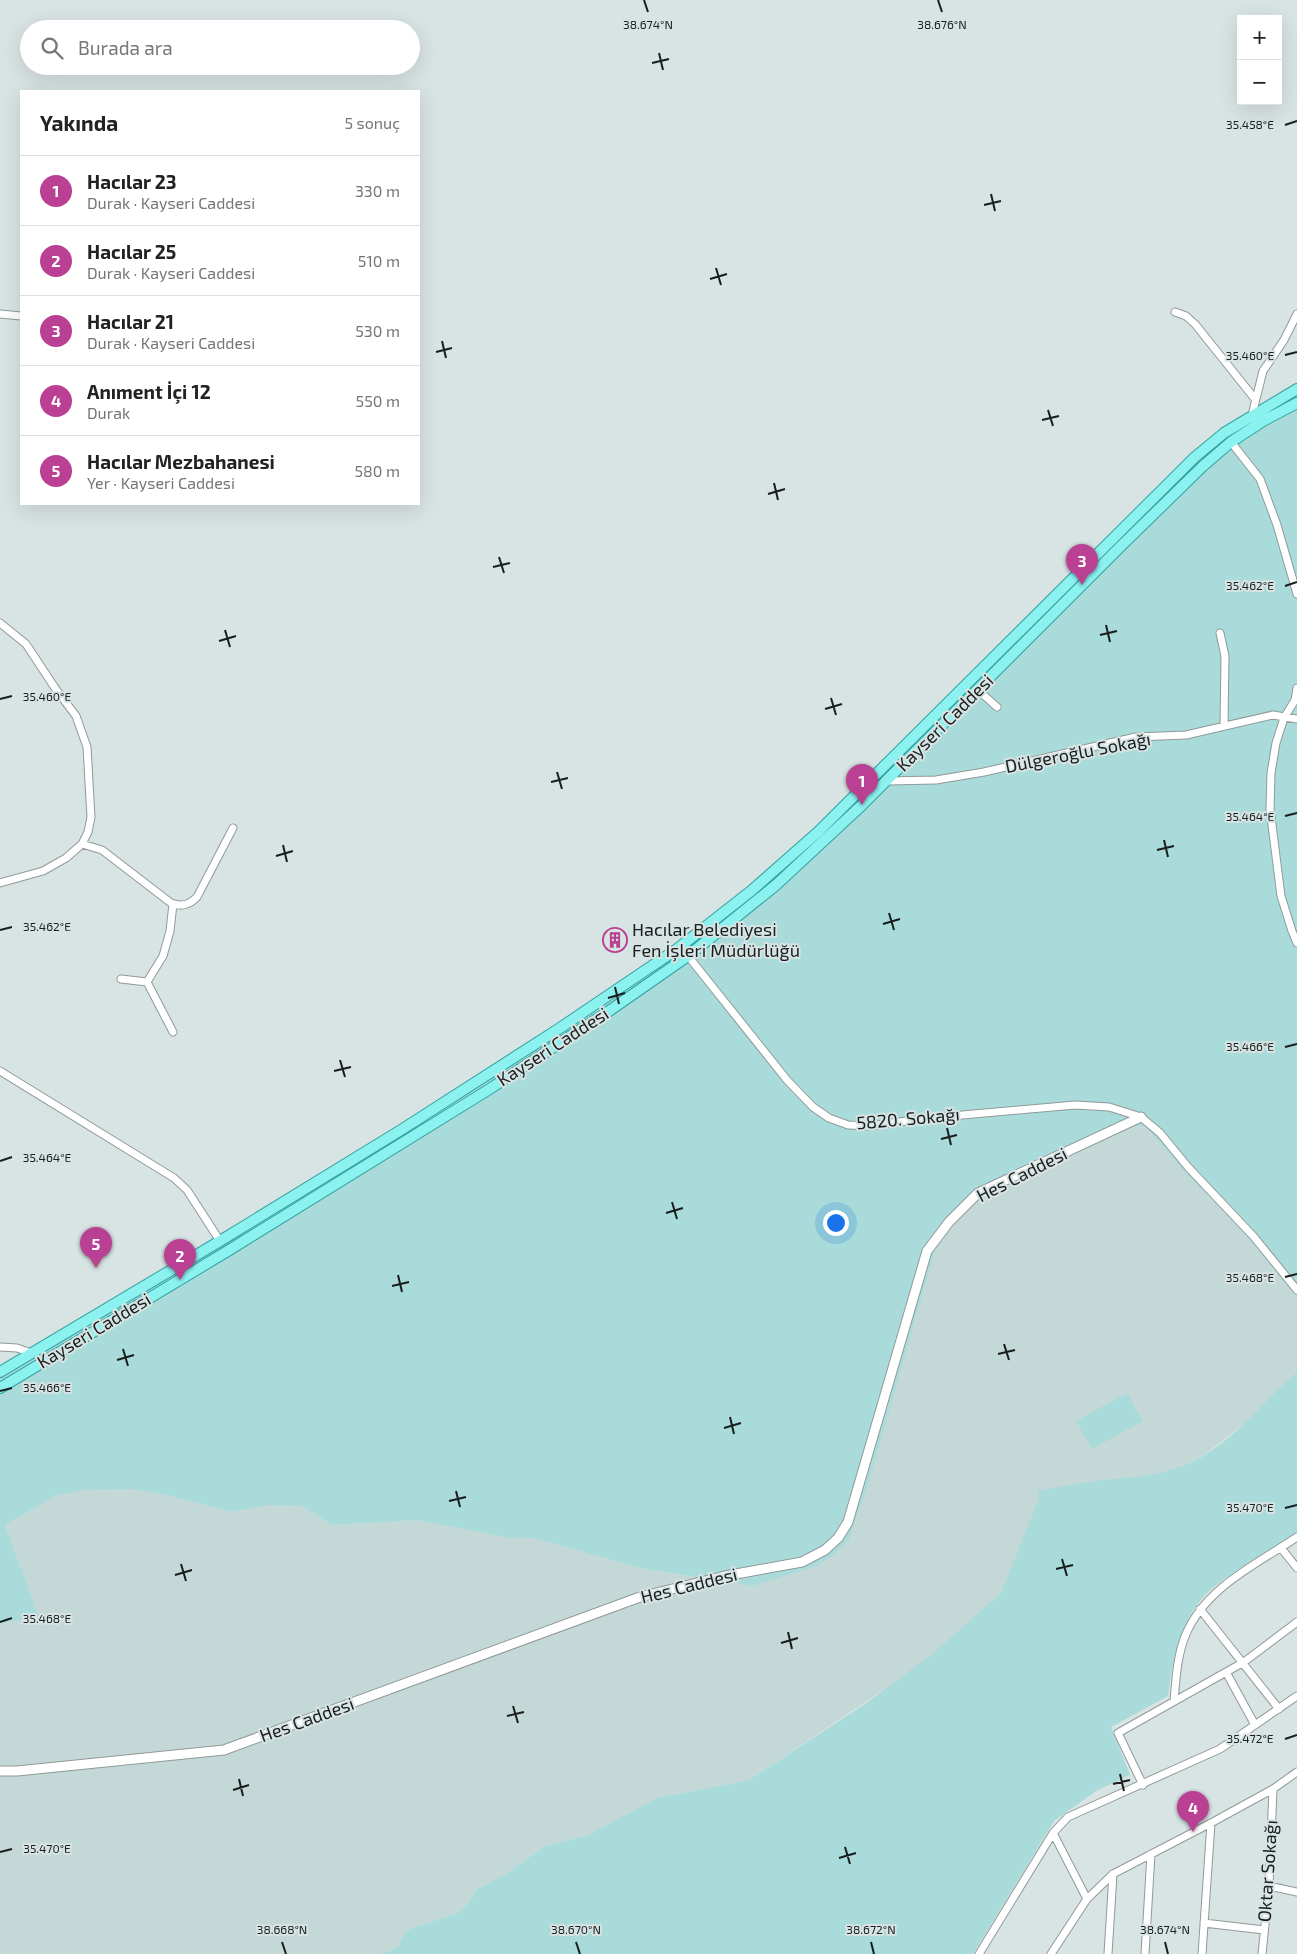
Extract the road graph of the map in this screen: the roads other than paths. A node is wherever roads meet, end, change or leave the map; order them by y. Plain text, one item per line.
1 (1175, 312) dead end
2 (0, 314) edge
3 (1297, 314) edge
4 (20, 316) edge
5 (1297, 389) edge
6 (1255, 400) junction
7 (1297, 403) edge
8 (1252, 415) junction
9 (1232, 442) junction
10 (1297, 594) edge
11 (0, 623) edge
12 (1220, 633) dead end
13 (1297, 688) edge
14 (978, 690) junction
15 (997, 707) dead end
16 (1284, 718) junction
17 (1297, 718) edge
18 (1224, 726) junction
19 (887, 781) junction
20 (233, 828) dead end
21 (82, 844) junction
22 (0, 883) edge
23 (173, 904) junction
24 (1297, 943) edge
25 (688, 956) junction
26 (120, 979) dead end
27 (147, 982) junction
28 (173, 1032) dead end
29 (0, 1071) edge
30 (1141, 1117) junction
31 (220, 1241) junction
32 (226, 1252) junction
33 (1297, 1290) edge
34 (0, 1346) edge
35 (31, 1353) junction
36 (0, 1372) edge
37 (0, 1388) edge
38 (1297, 1538) edge
39 (1281, 1548) junction
40 (1297, 1568) edge
41 (1200, 1609) junction
42 (1297, 1622) edge
43 (1244, 1662) junction
44 (1226, 1672) junction
45 (1297, 1696) edge
46 (1174, 1701) junction
47 (1279, 1709) junction
48 (1255, 1725) junction
49 (0, 1771) edge
50 (1297, 1772) edge
51 (1143, 1785) junction
52 (1273, 1789) junction
53 (1211, 1823) junction
54 (1053, 1833) junction
55 (1151, 1854) junction
56 (1113, 1874) junction
57 (1269, 1886) junction
58 (1297, 1892) edge
59 (1088, 1898) junction
60 (1204, 1923) junction
61 (1264, 1930) junction
62 (979, 1954) edge
63 (1051, 1954) edge
64 (1108, 1954) edge
65 (1145, 1954) edge
66 (1202, 1954) edge
67 (1262, 1954) edge

1 - 6 street
2 - 4 street
3 - 6 street
5 - 8 main road, Kayseri Caddesi
6 - 8 street
7 - 9 main road, Kayseri Caddesi
8 - 31 main road, Kayseri Caddesi
9 - 10 street
9 - 14 main road, Kayseri Caddesi
11 - 21 street
12 - 18 street
13 - 16 street
14 - 15 street
14 - 19 main road, Kayseri Caddesi
16 - 17 street, Dülgeroğlu Sokağı
16 - 18 street, Dülgeroğlu Sokağı
16 - 24 street
18 - 19 street, Dülgeroğlu Sokağı
19 - 25 main road, Kayseri Caddesi
20 - 23 street
21 - 22 street
21 - 23 street
23 - 27 street
25 - 30 street, 5820. Sokağı
25 - 32 main road, Kayseri Caddesi
26 - 27 street
27 - 28 street
29 - 31 street
30 - 33 street
30 - 49 street, Hes Caddesi
31 - 32 main road
31 - 35 main road, Kayseri Caddesi
32 - 37 main road, Kayseri Caddesi
34 - 35 street
35 - 36 main road, Kayseri Caddesi
38 - 39 street
39 - 40 street
39 - 41 street
41 - 43 street
41 - 46 street
42 - 43 street
43 - 44 street
43 - 47 street
44 - 46 street
44 - 48 street
45 - 47 street
46 - 51 street
47 - 48 street
48 - 51 street
50 - 52 street
51 - 54 street
52 - 53 street
52 - 57 street, Oktar Sokağı
53 - 55 street
53 - 60 street
54 - 59 street
54 - 62 street
55 - 56 street
55 - 65 street
56 - 59 street
56 - 64 street
57 - 58 street
57 - 61 street, Oktar Sokağı
59 - 63 street
60 - 61 street
60 - 66 street
61 - 67 street, Oktar Sokağı

